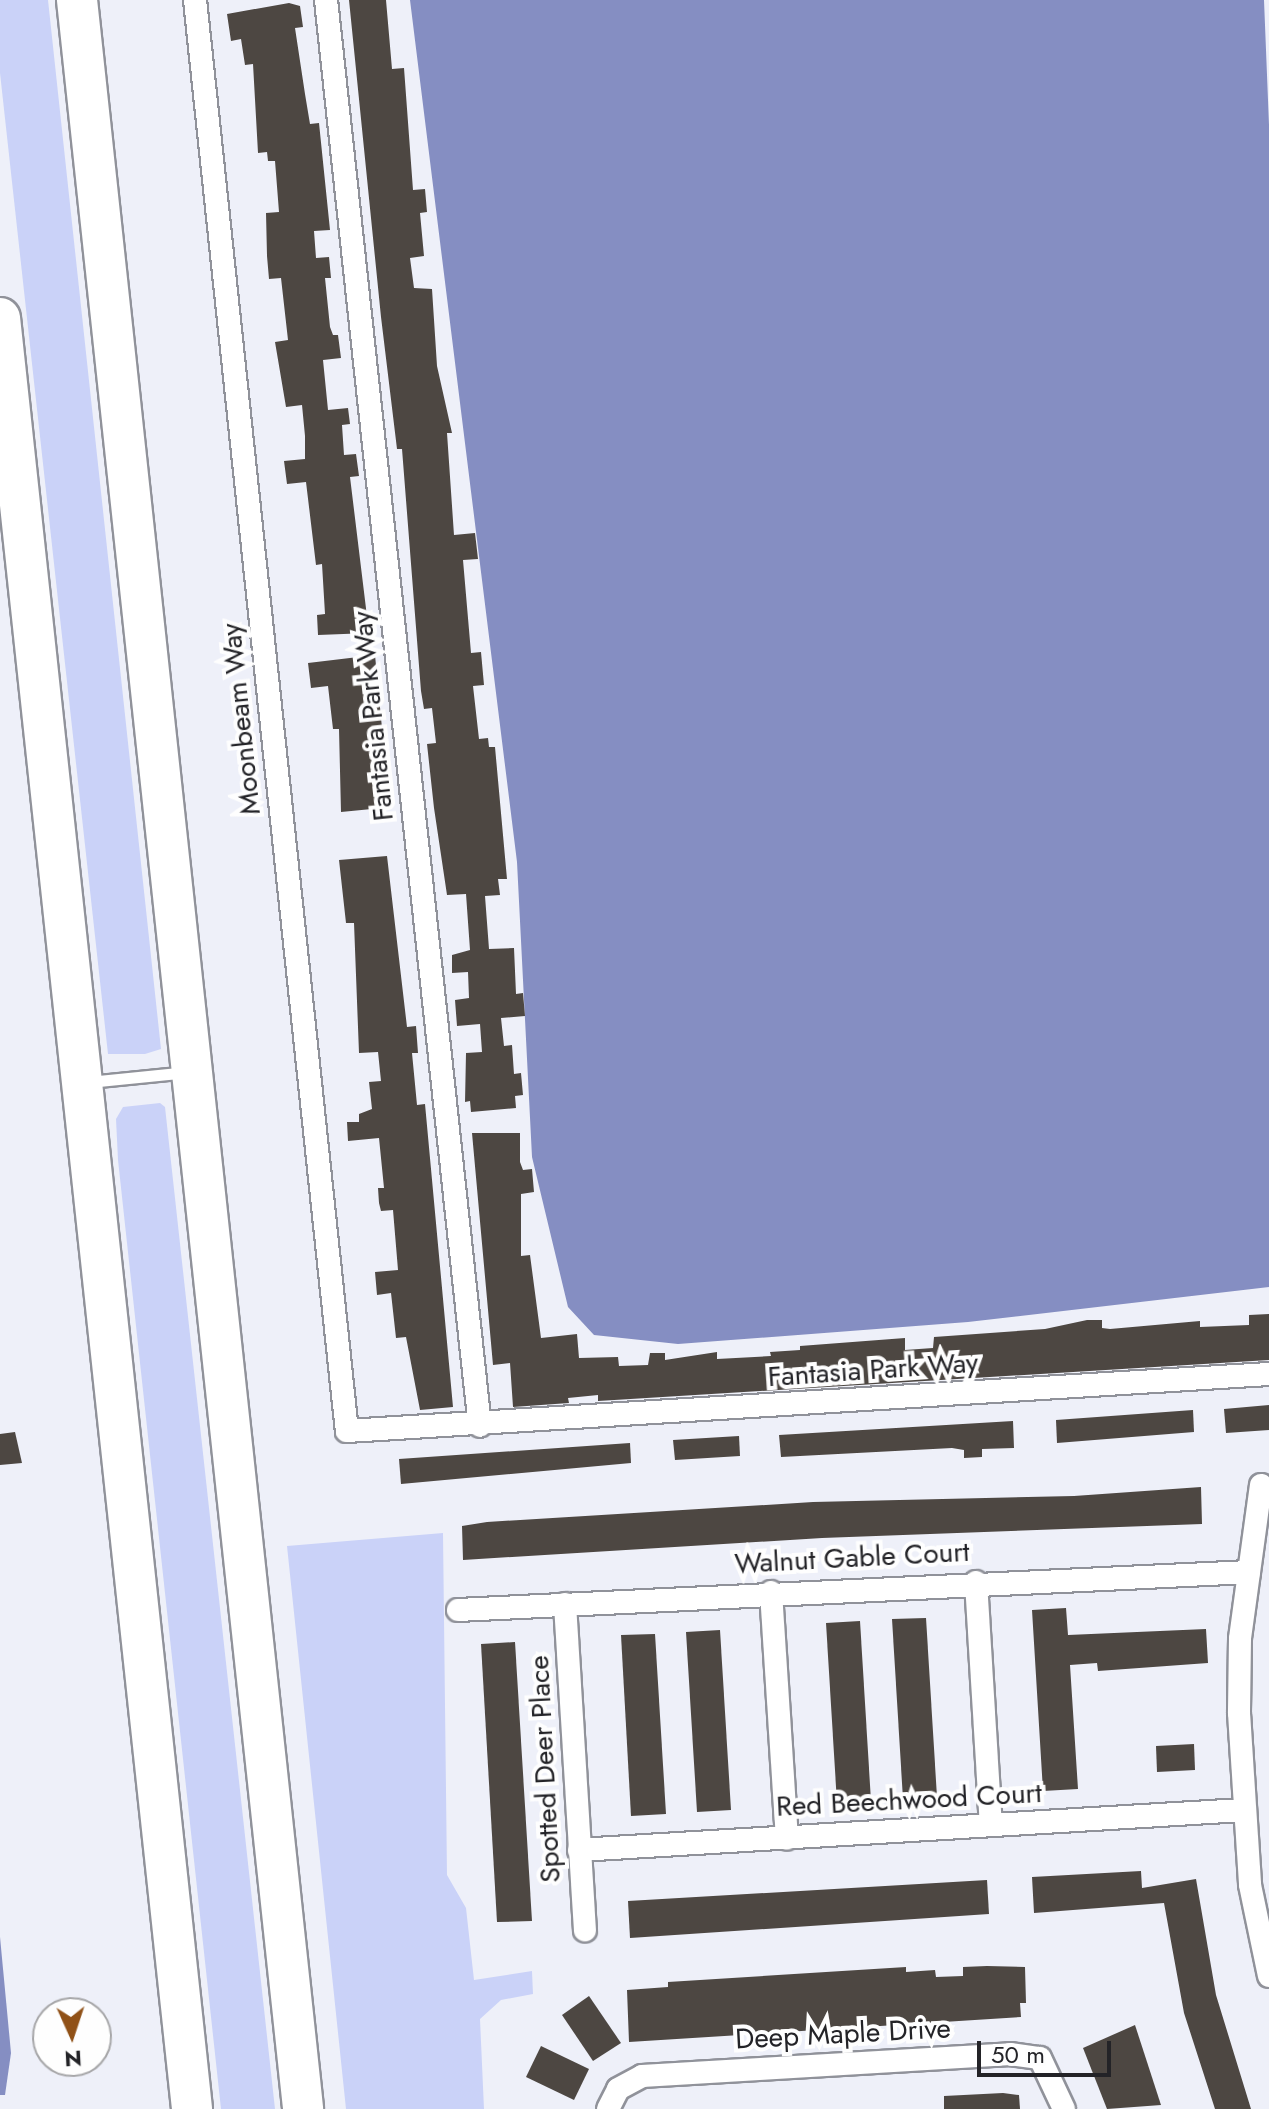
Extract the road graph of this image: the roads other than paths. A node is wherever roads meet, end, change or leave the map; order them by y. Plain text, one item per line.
1 (77, 0) edge
2 (195, 0) edge
3 (326, 0) edge
4 (0, 318) edge
5 (192, 1072) junction
6 (82, 1083) junction
7 (1269, 1374) edge
8 (480, 1426) junction
9 (347, 1431) joint
10 (1261, 1485) dead end
11 (1249, 1572) junction
12 (976, 1582) junction
13 (771, 1592) junction
14 (565, 1604) junction
15 (458, 1610) dead end
16 (1242, 1810) junction
17 (991, 1825) junction
18 (787, 1838) junction
19 (579, 1850) junction
20 (585, 1930) dead end
21 (1269, 1976) edge
22 (192, 2109) edge
23 (303, 2109) edge
24 (608, 2109) edge
25 (1064, 2109) edge

1 - 5 highway
2 - 9 street, Moonbeam Way
3 - 8 street, Fantasia Park Way
4 - 6 highway
5 - 6 lane
5 - 23 highway
6 - 22 highway
7 - 8 street, Fantasia Park Way
8 - 9 street, Fantasia Park Way
10 - 11 street
11 - 12 street, Walnut Gable Court
11 - 16 street
12 - 13 street, Walnut Gable Court
12 - 17 street
13 - 14 street, Walnut Gable Court
13 - 18 street
14 - 15 street, Walnut Gable Court
14 - 19 street, Spotted Deer Place
16 - 17 street, Red Beechwood Court
16 - 21 street
17 - 18 street, Red Beechwood Court
18 - 19 street, Red Beechwood Court
19 - 20 street, Spotted Deer Place
24 - 25 street, Deep Maple Drive

